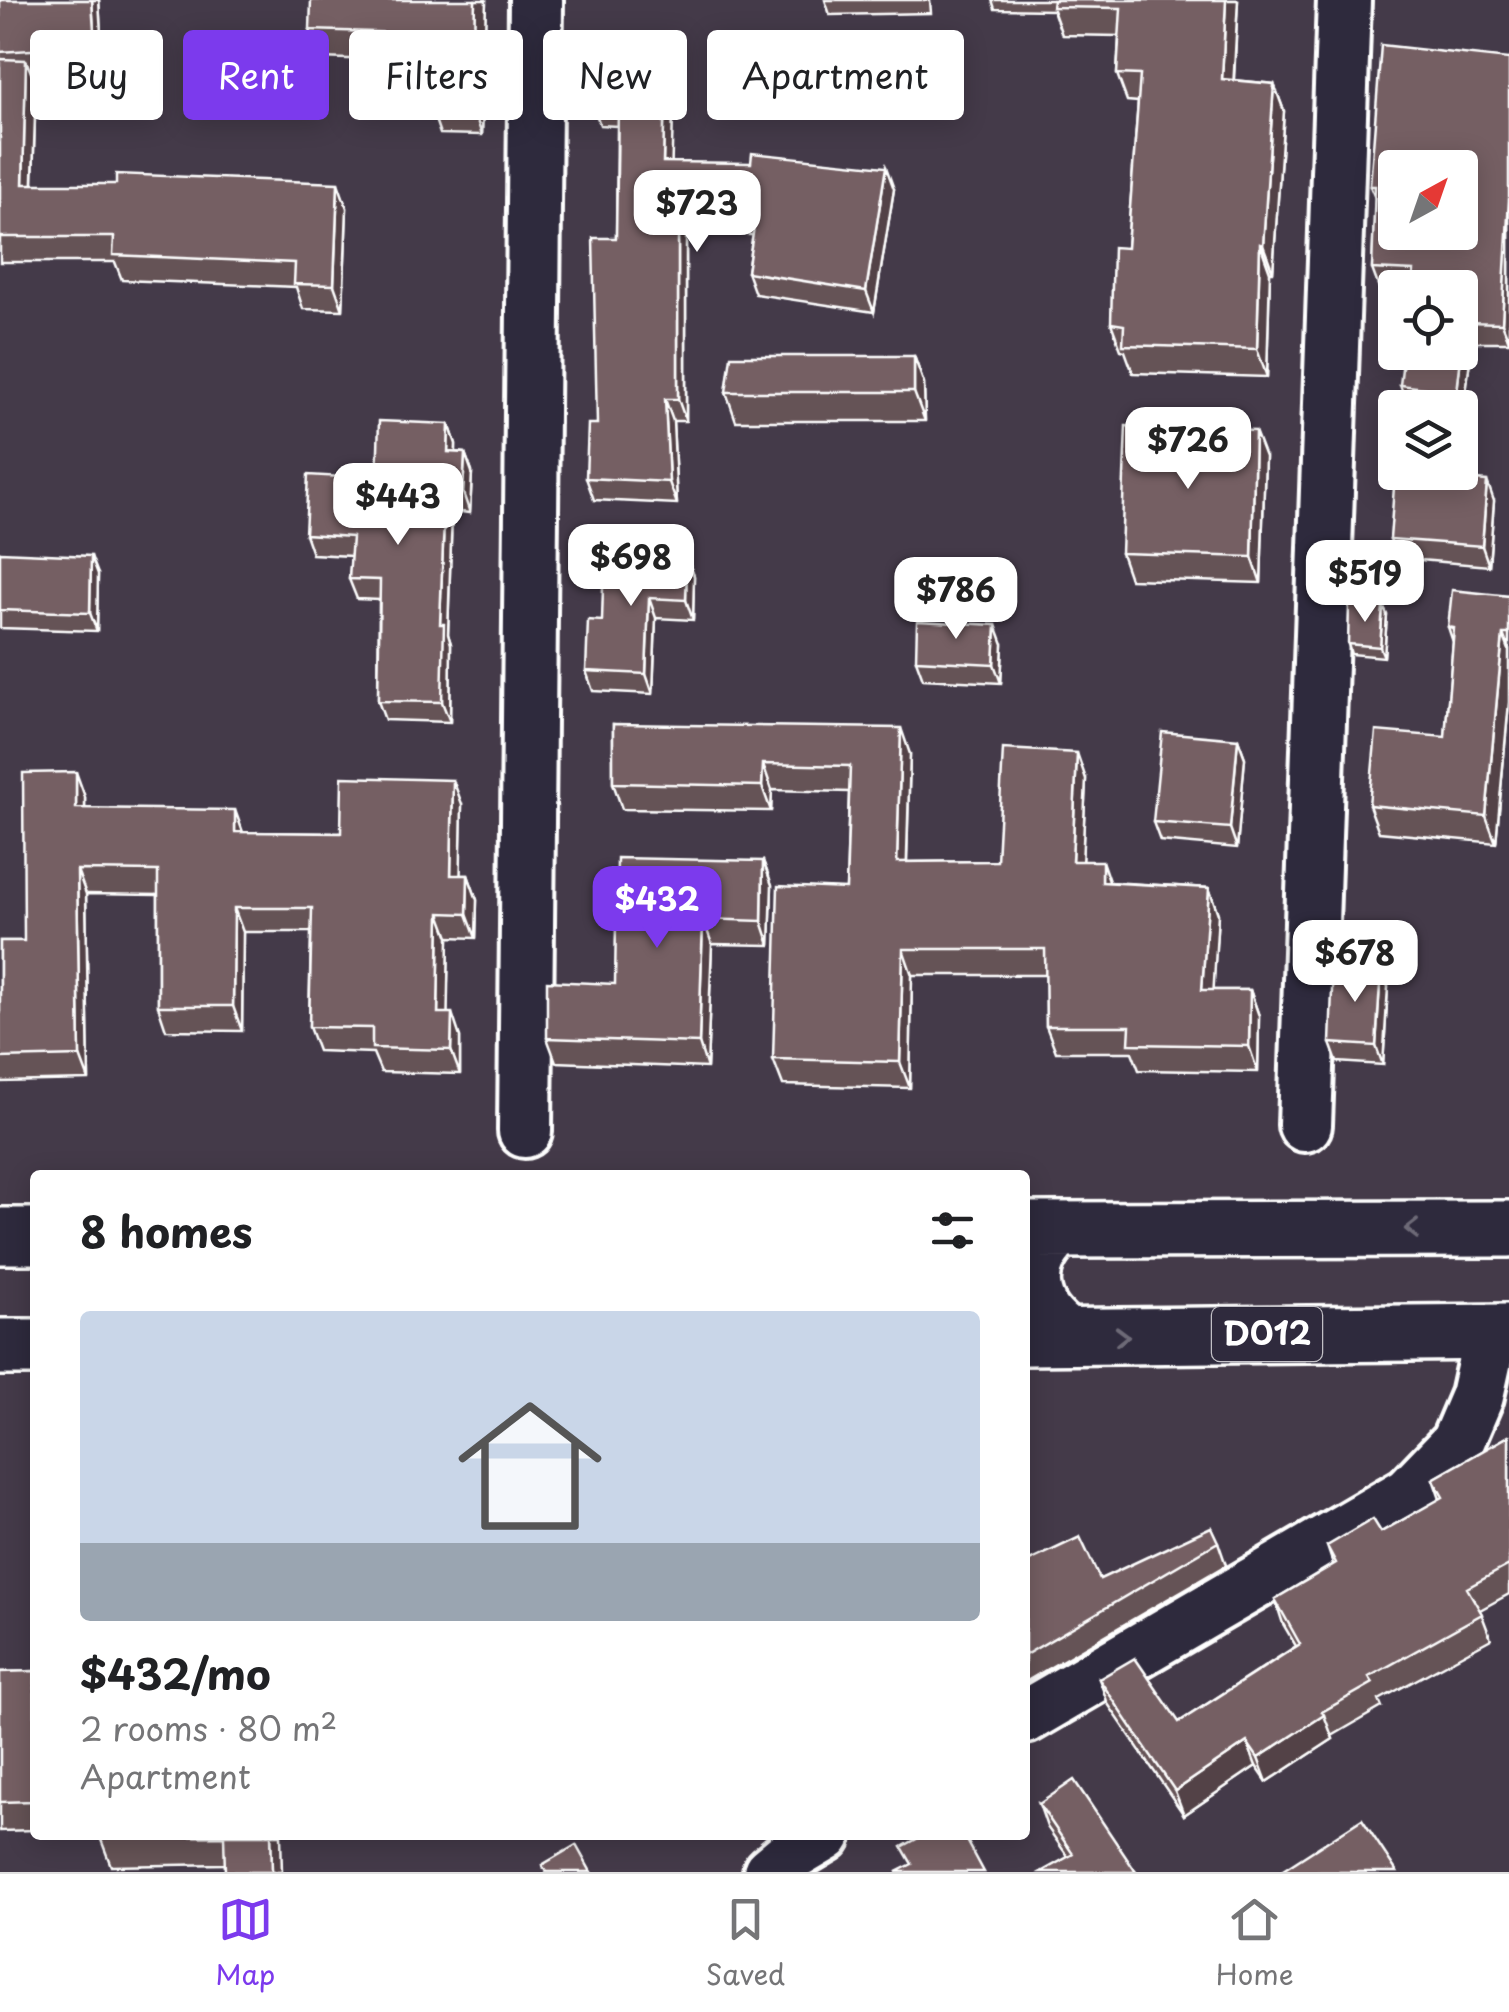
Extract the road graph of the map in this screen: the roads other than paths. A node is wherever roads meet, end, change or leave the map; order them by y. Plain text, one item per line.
1 (536, 0) edge
2 (1344, 0) edge
3 (1305, 1125) dead end
4 (525, 1131) dead end
5 (1509, 1229) edge
6 (1042, 1230) edge
7 (0, 1236) edge
8 (30, 1236) edge
9 (1500, 1332) edge
10 (1046, 1336) edge
11 (30, 1347) edge
12 (0, 1348) edge
13 (1030, 1715) edge
14 (817, 1840) edge
15 (770, 1872) edge

1 - 4 street
2 - 3 street
5 -> 6 highway
6 - 10 highway
7 - 8 highway
10 -> 9 highway, D012
9 - 13 street
11 - 12 highway
14 - 15 street

